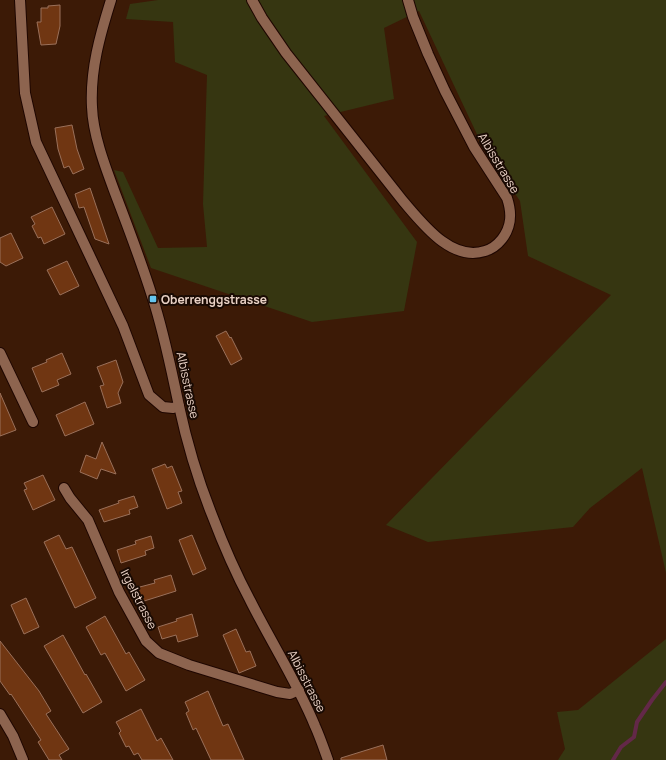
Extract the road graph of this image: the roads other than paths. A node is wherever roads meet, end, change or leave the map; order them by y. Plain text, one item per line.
1 (20, 0) edge
2 (111, 0) edge
3 (252, 0) edge
4 (408, 0) edge
5 (0, 353) edge
6 (179, 406) junction
7 (33, 422) dead end
8 (64, 488) dead end
9 (299, 690) junction
10 (0, 714) edge
11 (23, 760) edge
12 (328, 760) edge

1 - 6 main road
2 - 6 main road, Albisstrasse
3 - 4 main road, Albisstrasse
5 - 7 main road
6 - 9 main road, Albisstrasse
8 - 9 main road, Irgelstrasse
9 - 12 main road, Albisstrasse
10 - 11 main road

